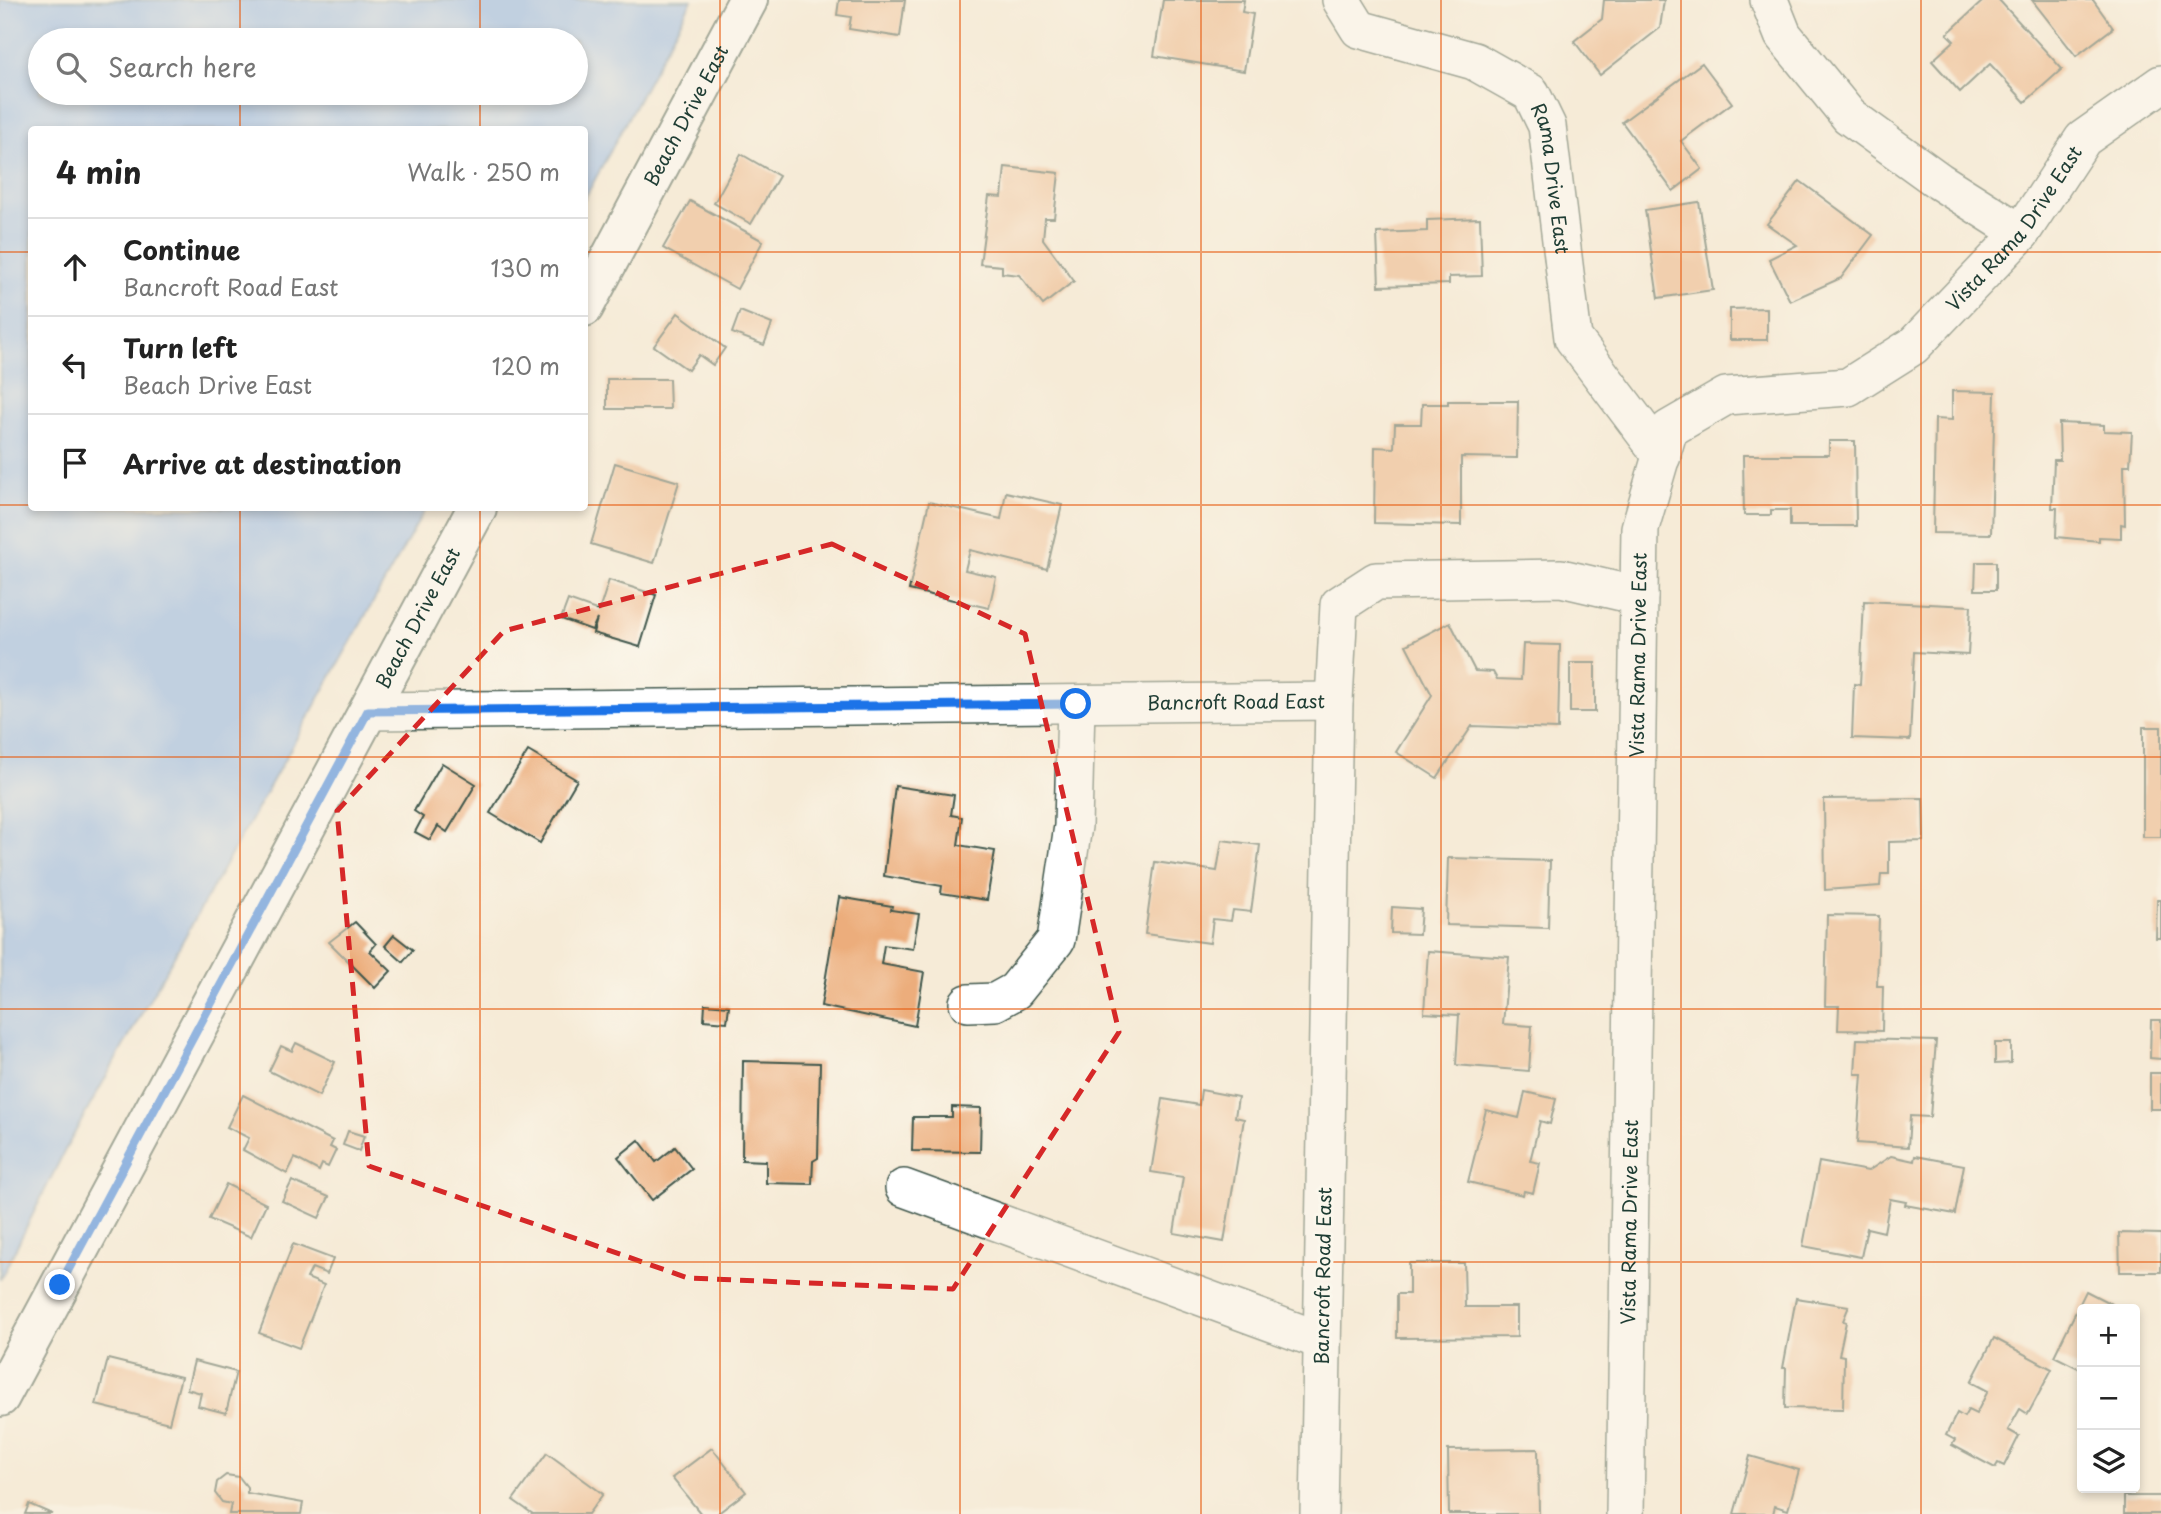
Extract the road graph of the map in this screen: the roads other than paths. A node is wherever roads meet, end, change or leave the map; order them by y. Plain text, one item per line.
1 (748, 0) edge
2 (1341, 0) edge
3 (1769, 0) edge
4 (2161, 84) edge
5 (2021, 233) junction
6 (588, 300) edge
7 (1662, 456) junction
8 (475, 511) edge
9 (1639, 596) junction
10 (1334, 701) junction
11 (1076, 704) junction
12 (368, 711) junction
13 (968, 1003) dead end
14 (904, 1188) dead end
15 (1322, 1341) junction
16 (0, 1397) edge
17 (1319, 1514) edge
18 (1625, 1514) edge

1 - 6 main road, Beach Drive East
2 - 7 street, Rama Drive East
3 - 5 street
4 - 5 street, Vista Rama Drive East
5 - 7 street, Vista Rama Drive East
7 - 9 street, Vista Rama Drive East
8 - 12 main road, Beach Drive East
9 - 10 street
9 - 18 street, Vista Rama Drive East
10 - 11 street, Bancroft Road East
10 - 15 street, Bancroft Road East
11 - 12 street, Bancroft Road East
11 - 13 street
12 - 16 main road, Beach Drive East
14 - 15 street
15 - 17 street, Bancroft Road East

